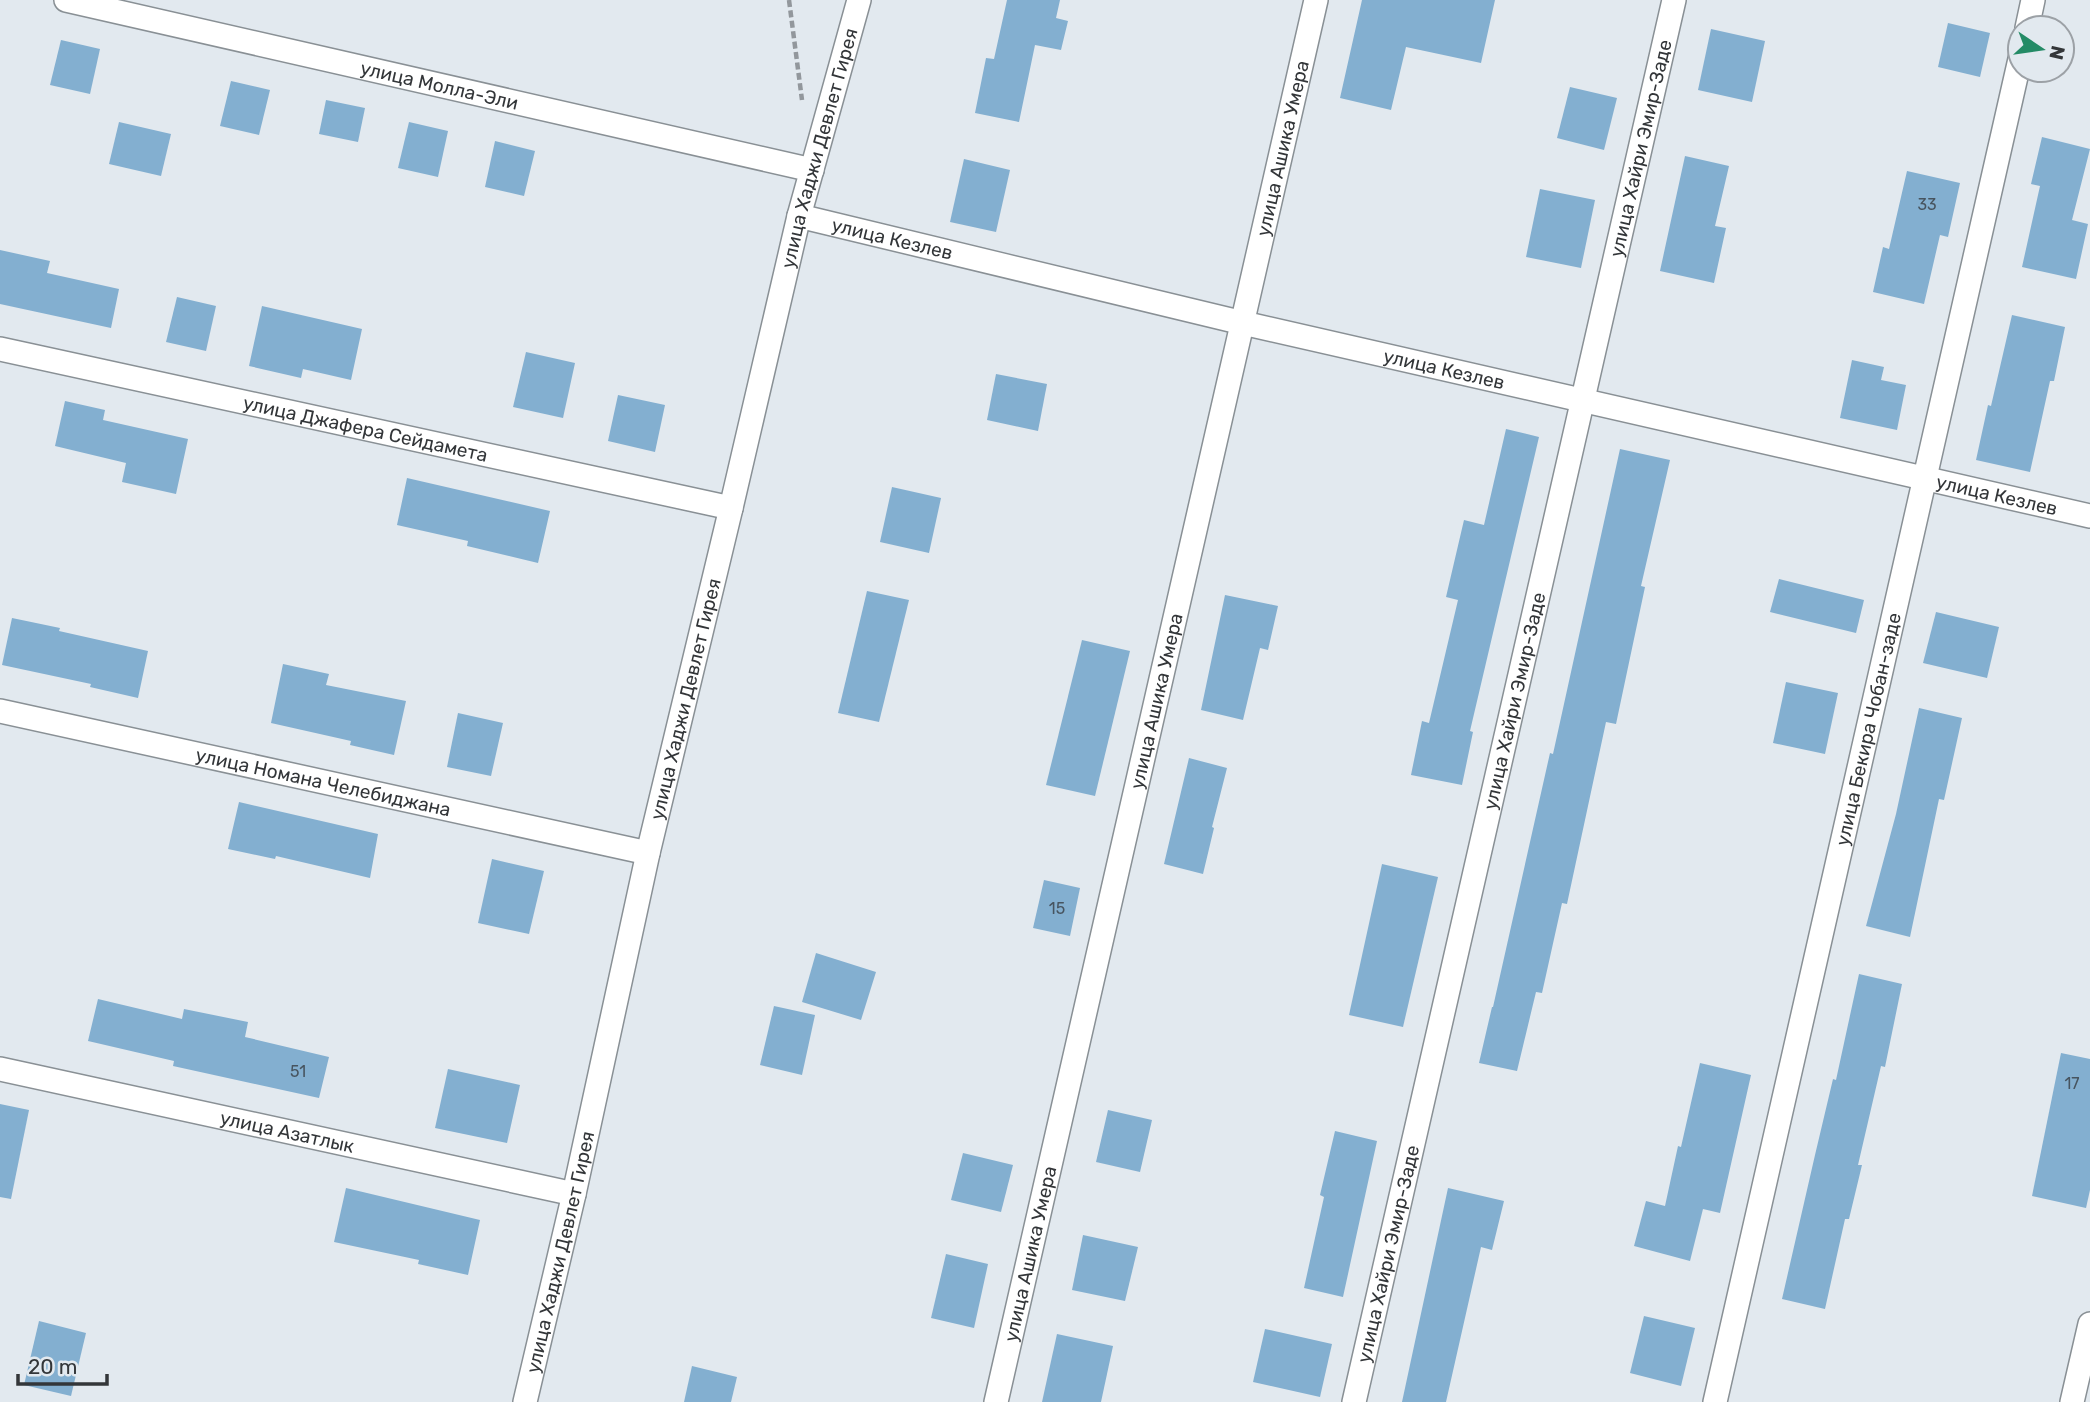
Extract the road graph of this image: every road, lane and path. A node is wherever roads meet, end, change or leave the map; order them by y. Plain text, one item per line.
1 (66, 0) edge
2 (789, 0) edge
3 (859, 0) edge
4 (1316, 0) edge
5 (1674, 0) edge
6 (2014, 84) edge
7 (803, 105) dead end
8 (812, 170) junction
9 (799, 216) junction
10 (1243, 323) junction
11 (0, 349) edge
12 (1584, 401) junction
13 (1925, 477) junction
14 (732, 508) junction
15 (2090, 516) edge
16 (0, 710) edge
17 (648, 853) junction
18 (0, 1069) edge
19 (574, 1194) junction
20 (2090, 1324) edge
21 (525, 1402) edge
22 (996, 1402) edge
23 (1354, 1402) edge
24 (1715, 1402) edge
25 (2072, 1402) edge

1 - 8 street, улица Молла-Эли
2 - 7 path
3 - 8 street, улица Хаджи Девлет Гирея
4 - 10 street, улица Ашика Умера
5 - 12 street, улица Хайри Эмир-Заде
6 - 13 street, улица Бекира Чобан-заде
8 - 9 street, улица Хаджи Девлет Гирея
9 - 10 street, улица Кезлев
9 - 14 street, улица Хаджи Девлет Гирея
10 - 12 street, улица Кезлев
10 - 22 street, улица Ашика Умера
11 - 14 street, улица Джафера Сейдамета
12 - 13 street, улица Кезлев
12 - 23 street, улица Хайри Эмир-Заде
13 - 15 street, улица Кезлев
13 - 24 street, улица Бекира Чобан-заде
14 - 17 street, улица Хаджи Девлет Гирея
16 - 17 street, улица Номана Челебиджана
17 - 19 street, улица Хаджи Девлет Гирея
18 - 19 street, улица Азатлык
19 - 21 street, улица Хаджи Девлет Гирея
20 - 25 street

